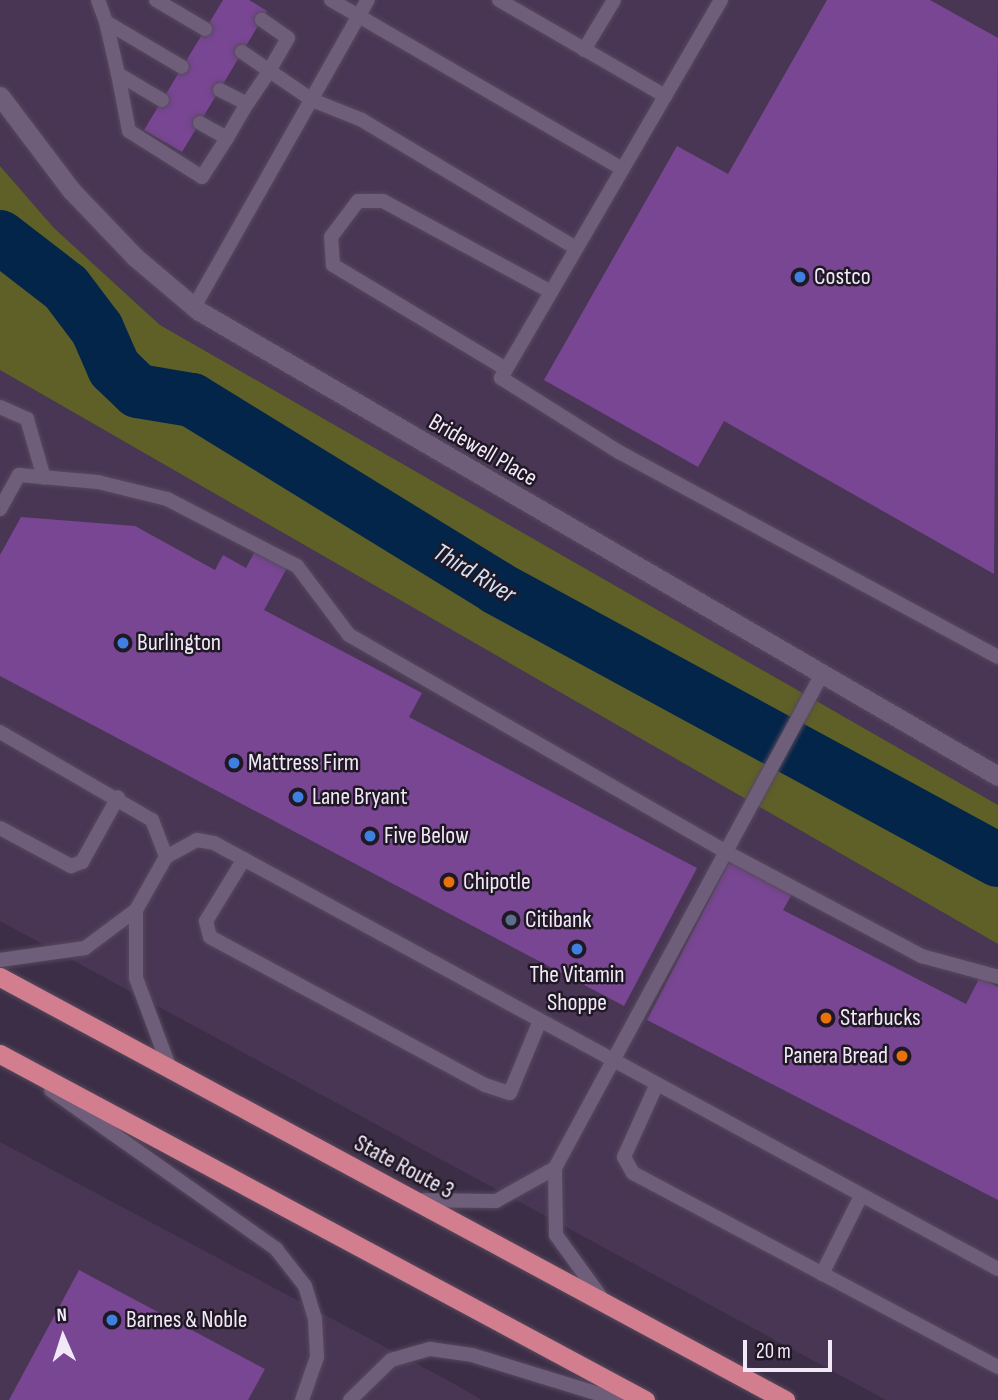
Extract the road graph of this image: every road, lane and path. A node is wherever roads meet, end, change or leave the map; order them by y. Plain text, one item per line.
1 (98, 0) edge
2 (156, 0) edge
3 (331, 0) edge
4 (368, 0) edge
5 (499, 0) edge
6 (614, 0) edge
7 (721, 0) edge
8 (359, 16) junction
9 (262, 20) dead end
10 (106, 22) junction
11 (205, 29) dead end
12 (584, 50) junction
13 (242, 52) dead end
14 (182, 67) dead end
15 (269, 71) junction
16 (118, 74) junction
17 (220, 90) dead end
18 (0, 96) edge
19 (665, 96) junction
20 (162, 100) dead end
21 (312, 100) junction
22 (247, 104) junction
23 (200, 123) dead end
24 (227, 138) junction
25 (622, 169) junction
26 (576, 248) junction
27 (551, 292) junction
28 (194, 307) junction
29 (506, 369) junction
30 (0, 407) edge
31 (44, 478) junction
32 (0, 509) edge
33 (998, 657) edge
34 (822, 674) junction
35 (0, 733) edge
36 (998, 776) edge
37 (118, 797) junction
38 (0, 828) edge
39 (726, 852) junction
40 (166, 857) junction
41 (244, 859) junction
42 (136, 910) junction
43 (0, 960) edge
44 (998, 976) edge
45 (0, 977) edge
46 (539, 1023) junction
47 (1, 1055) edge
48 (611, 1063) junction
49 (170, 1069) junction
50 (656, 1086) junction
51 (555, 1168) junction
52 (862, 1196) junction
53 (412, 1200) junction
54 (998, 1269) edge
55 (822, 1274) junction
56 (606, 1304) junction
57 (998, 1367) edge
58 (302, 1400) edge
59 (350, 1400) edge
60 (618, 1400) edge
61 (645, 1400) edge
62 (785, 1400) edge

1 - 10 lane
2 - 11 lane
3 - 8 lane
4 - 8 lane
5 - 12 lane
6 - 12 lane
7 - 19 lane
8 - 21 lane
8 - 25 lane
9 - 15 lane
10 - 14 lane
10 - 16 lane
12 - 19 lane
13 - 15 lane
15 - 21 lane
15 - 22 lane
16 - 20 lane
16 - 24 lane
17 - 22 lane
18 - 28 street, Bridewell Place
19 - 25 lane
21 - 26 lane
21 - 28 lane
22 - 24 lane
23 - 24 lane
25 - 26 lane
26 - 27 lane
27 - 29 lane
27 - 29 lane
28 - 34 street, Bridewell Place
29 - 33 lane
30 - 31 lane
31 - 32 lane
31 - 39 lane
34 - 36 street, Bridewell Place
34 - 39 lane
35 - 37 lane
37 - 38 lane
37 - 40 lane
39 - 44 lane
39 - 48 lane
40 - 41 lane
40 - 42 lane
41 - 46 lane
41 - 46 lane
42 - 43 lane
42 - 49 lane
45 - 49 highway, State Route 3
46 - 48 lane
47 - 58 lane
47 - 61 highway
48 - 50 lane
48 - 51 lane
49 - 53 highway, State Route 3
50 - 52 lane
50 - 55 lane
51 - 53 lane
51 - 56 lane
52 - 54 lane
52 - 55 lane
53 - 56 highway, State Route 3
55 - 57 lane
56 - 62 highway, State Route 3
59 - 60 lane

